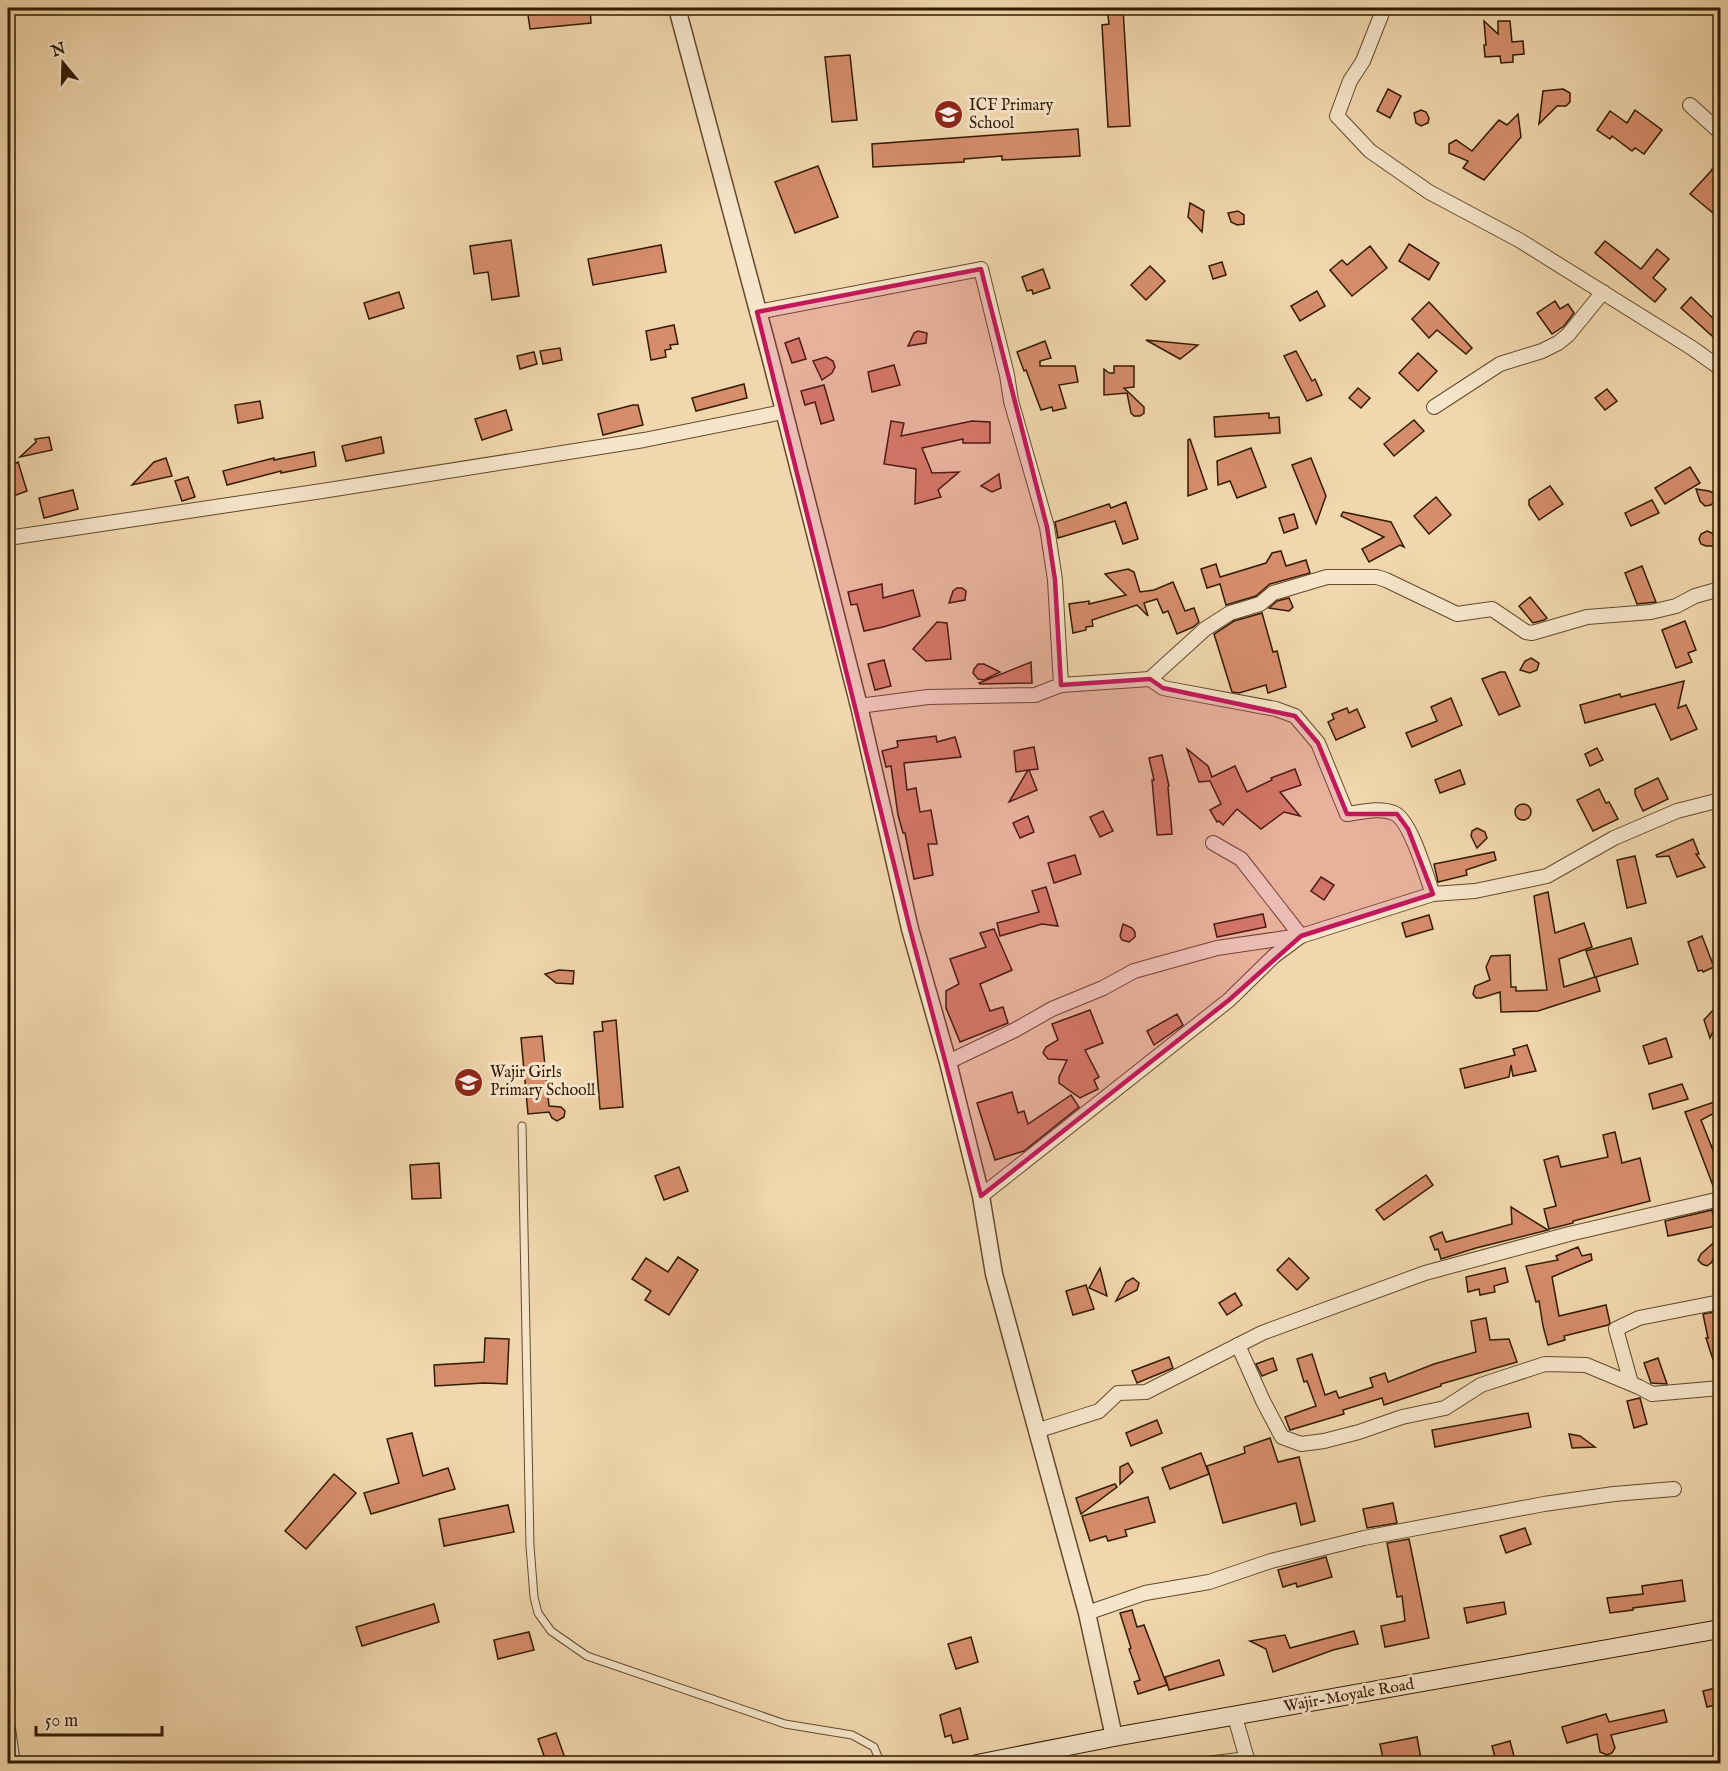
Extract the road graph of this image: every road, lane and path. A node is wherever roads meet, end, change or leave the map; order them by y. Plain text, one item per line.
1 (677, 8) edge
2 (1384, 8) edge
3 (1690, 105) dead end
4 (1720, 132) edge
5 (1603, 292) junction
6 (757, 312) junction
7 (1720, 368) edge
8 (1434, 407) dead end
9 (783, 412) junction
10 (8, 538) edge
11 (1720, 589) edge
12 (1150, 679) junction
13 (1061, 686) junction
14 (859, 706) junction
15 (1720, 800) edge
16 (1213, 843) dead end
17 (1433, 894) junction
18 (1301, 936) junction
19 (948, 1062) junction
20 (522, 1126) dead end
21 (981, 1196) junction
22 (1720, 1198) edge
23 (1720, 1302) edge
24 (1238, 1346) junction
25 (1631, 1383) junction
26 (1720, 1388) edge
27 (1036, 1431) junction
28 (1674, 1489) dead end
29 (1087, 1613) junction
30 (1720, 1629) edge
31 (1235, 1717) junction
32 (8, 1729) edge
33 (1114, 1737) junction
34 (1248, 1761) edge
35 (13, 1764) edge
36 (881, 1764) edge
37 (977, 1764) edge
38 (1207, 1764) edge

1 - 6 street
2 - 5 street
3 - 4 street
5 - 7 street
5 - 8 street
6 - 9 street
6 - 13 street
9 - 10 street
9 - 14 street
11 - 12 street
12 - 13 street
12 - 17 street
13 - 14 street
14 - 19 street
15 - 17 street
16 - 18 street
17 - 18 street
18 - 19 street
18 - 21 street
19 - 21 street
20 - 36 lane
21 - 27 street
22 - 24 street
23 - 25 street
24 - 25 street
24 - 27 street
25 - 26 street
27 - 29 street
28 - 29 street
29 - 33 street
30 - 31 main road, Wajir-Moyale Road
31 - 33 main road, Wajir-Moyale Road
31 - 34 street
32 - 35 street
33 - 37 main road, Wajir-Moyale Road
34 - 38 street

